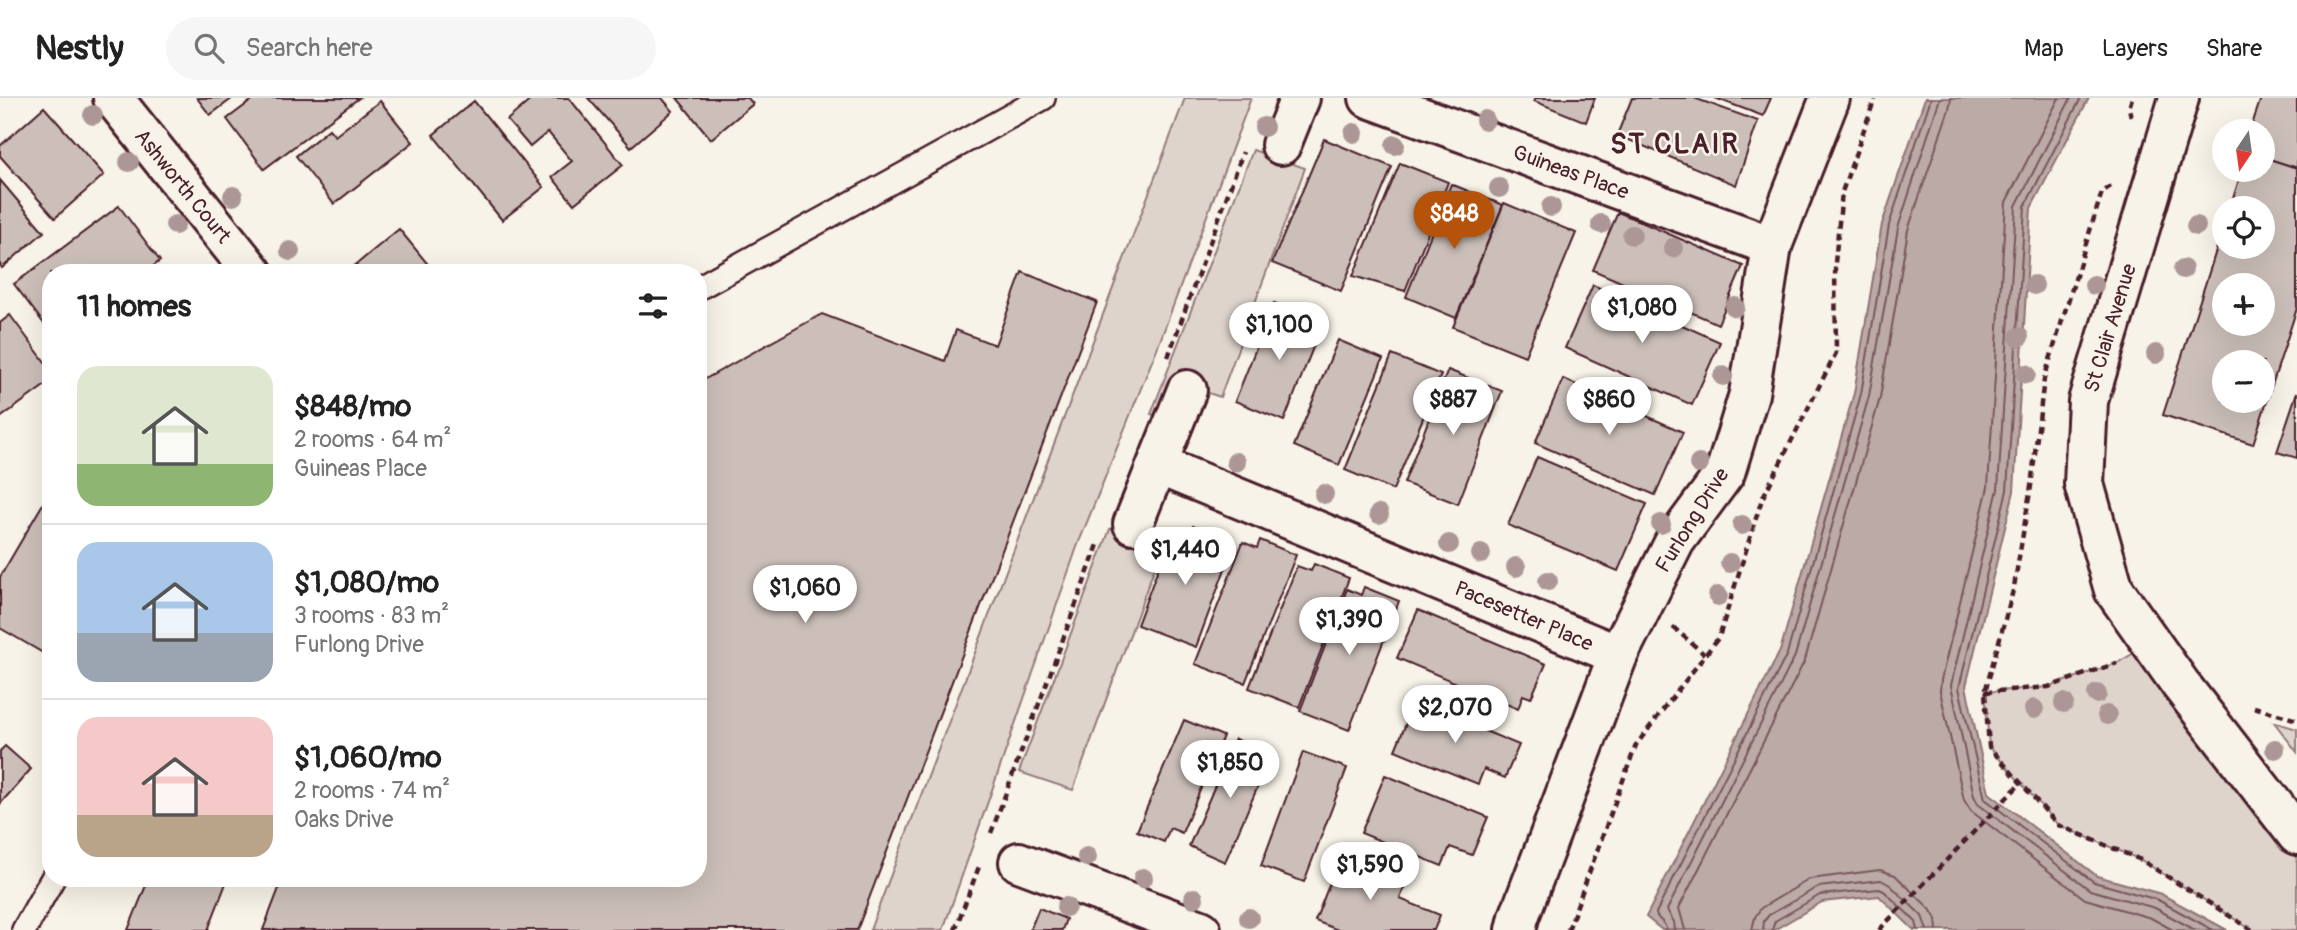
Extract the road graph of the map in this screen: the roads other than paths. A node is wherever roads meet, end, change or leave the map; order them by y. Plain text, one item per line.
1 (113, 98) edge
2 (1043, 98) edge
3 (1300, 98) edge
4 (1369, 98) edge
5 (1830, 98) edge
6 (2179, 98) edge
7 (1281, 145) dead end
8 (1772, 246) junction
9 (246, 264) edge
10 (707, 283) edge
11 (1177, 375) road end
12 (1158, 465) junction
13 (1133, 524) dead end
14 (1618, 655) junction
15 (2297, 835) edge
16 (1001, 858) road end
17 (48, 887) edge
18 (24, 930) edge
19 (1201, 930) edge
20 (1516, 930) edge

1 - 9 street, Ashworth Court
2 - 10 lane
3 - 7 street
4 - 8 street, Guineas Place
5 - 8 street, Furlong Drive
6 - 15 street, St Clair Avenue
8 - 14 street, Furlong Drive
11 - 12 street
12 - 13 street
12 - 14 street, Pacesetter Place
14 - 20 street, Furlong Drive
16 - 19 street
17 - 18 lane

